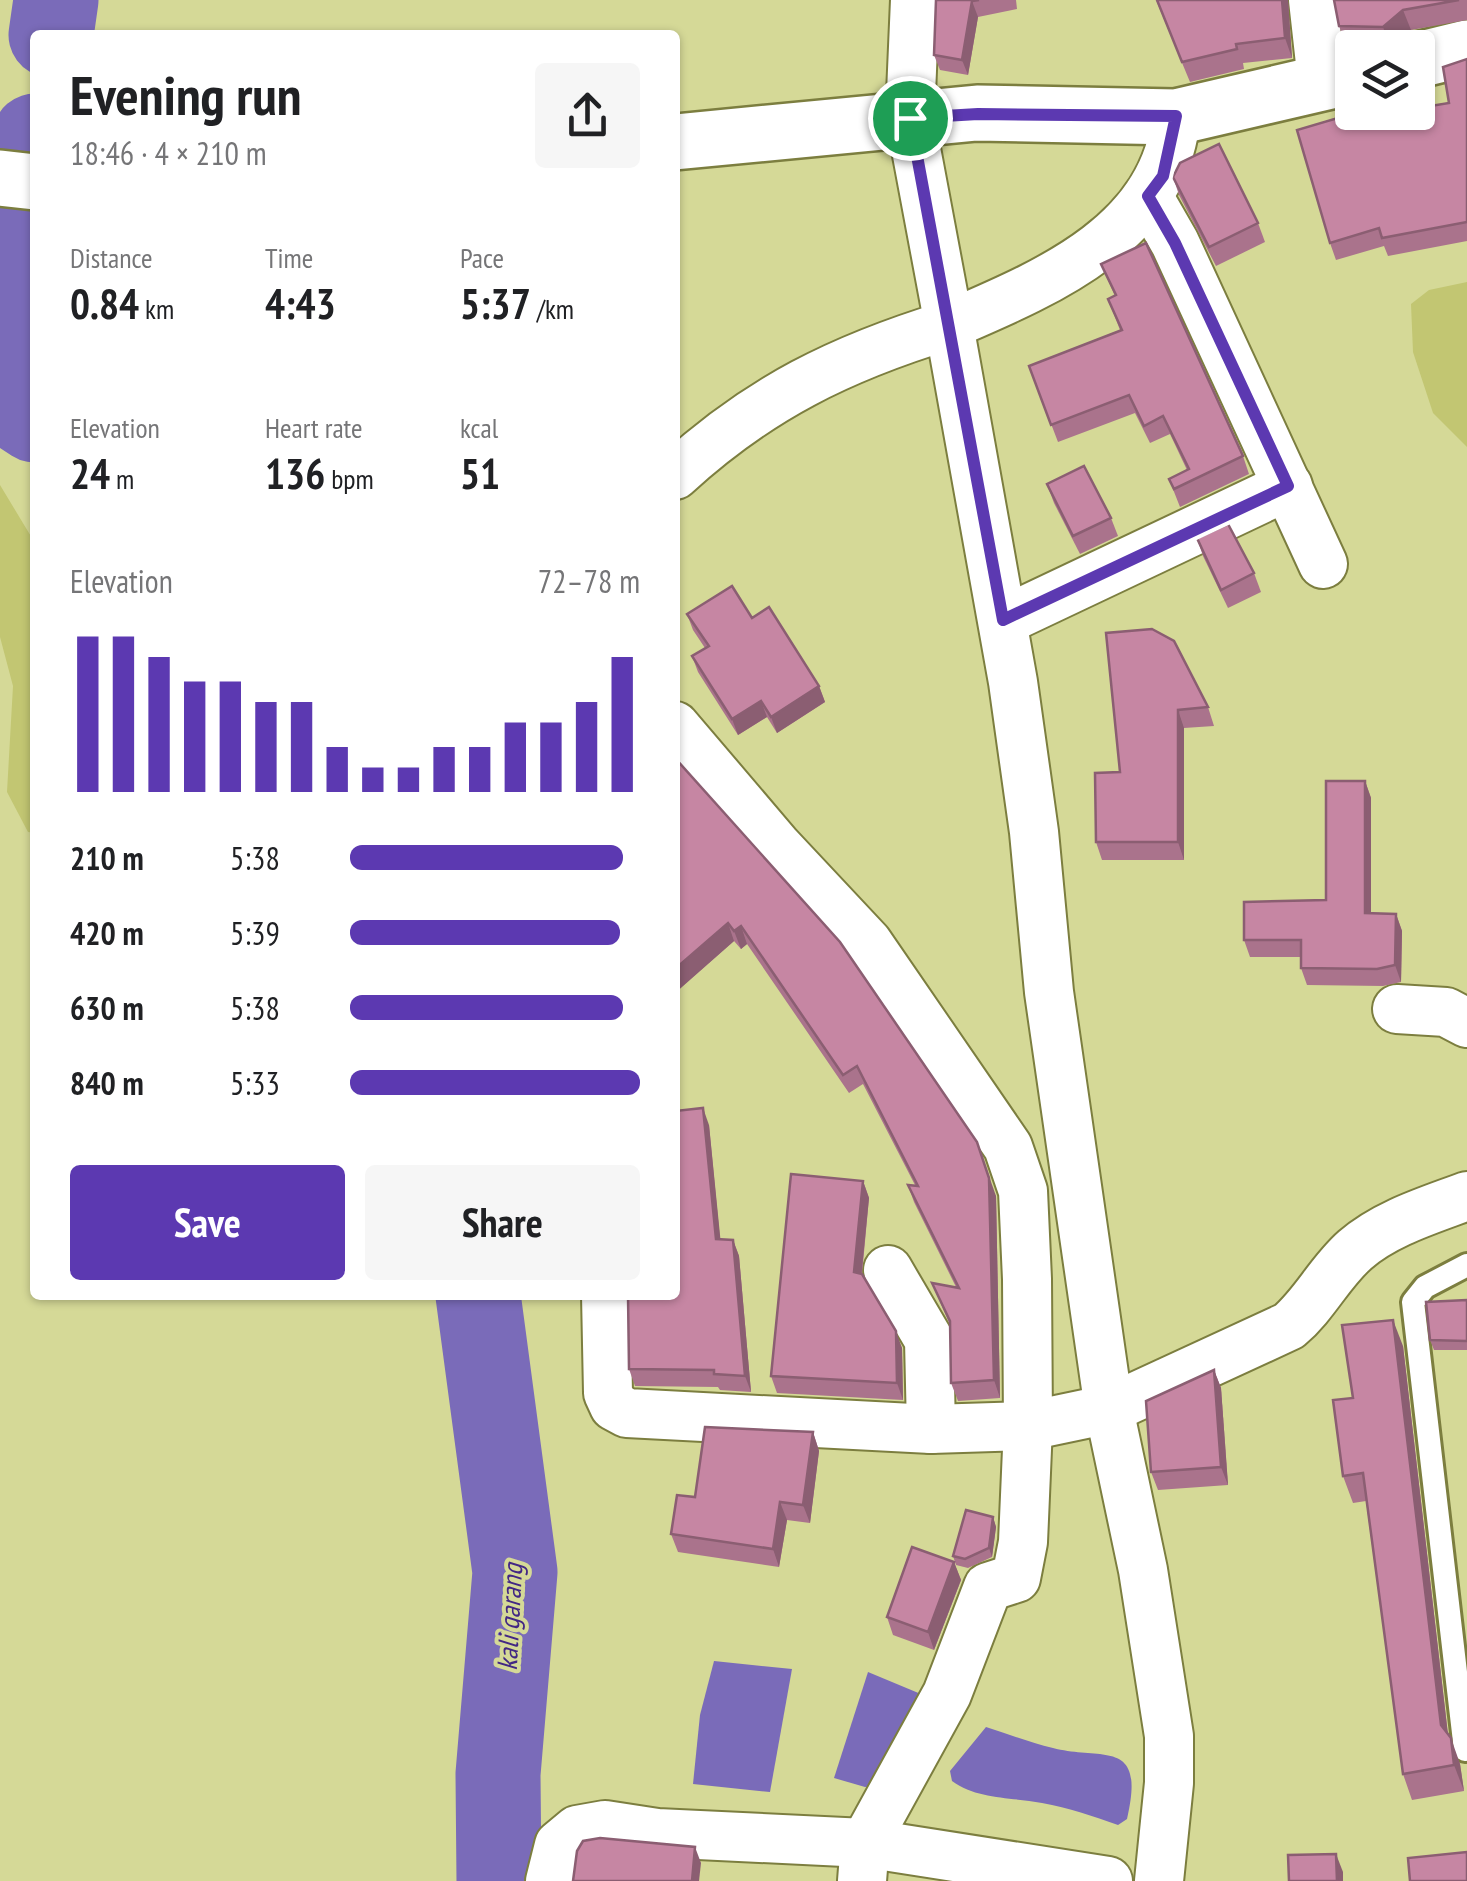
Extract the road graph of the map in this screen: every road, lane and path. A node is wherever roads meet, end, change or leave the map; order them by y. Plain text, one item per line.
1 (916, 0) edge
2 (1313, 0) edge
3 (1467, 48) edge
4 (1435, 56) edge
5 (1335, 69) edge
6 (1335, 79) edge
7 (1176, 116) junction
8 (910, 118) junction
9 (680, 141) edge
10 (0, 178) edge
11 (30, 181) edge
12 (1148, 196) junction
13 (948, 325) junction
14 (680, 471) edge
15 (1288, 486) junction
16 (1323, 564) dead end
17 (1003, 620) junction
18 (680, 732) edge
19 (1397, 1009) dead end
20 (1467, 1023) edge
21 (1467, 1196) edge
22 (1467, 1265) edge
23 (888, 1270) dead end
24 (606, 1300) edge
25 (1108, 1409) junction
26 (1028, 1426) junction
27 (930, 1428) junction
28 (1465, 1750) edge
29 (864, 1862) edge
30 (550, 1881) edge
31 (1108, 1881) edge
32 (1158, 1881) edge

1 - 8 street
2 - 5 street
3 - 4 street
6 - 7 street
7 - 8 street
7 - 12 street
8 - 9 street
8 - 13 street
10 - 11 street
12 - 13 street
12 - 15 street
13 - 14 street
13 - 17 street
15 - 16 street
15 - 17 street
17 - 25 street
18 - 26 street
19 - 20 street
21 - 25 street
22 - 28 lane
23 - 27 street
24 - 27 street
25 - 26 street
25 - 32 street
26 - 27 street
26 - 29 street
29 - 30 street
29 - 31 street

